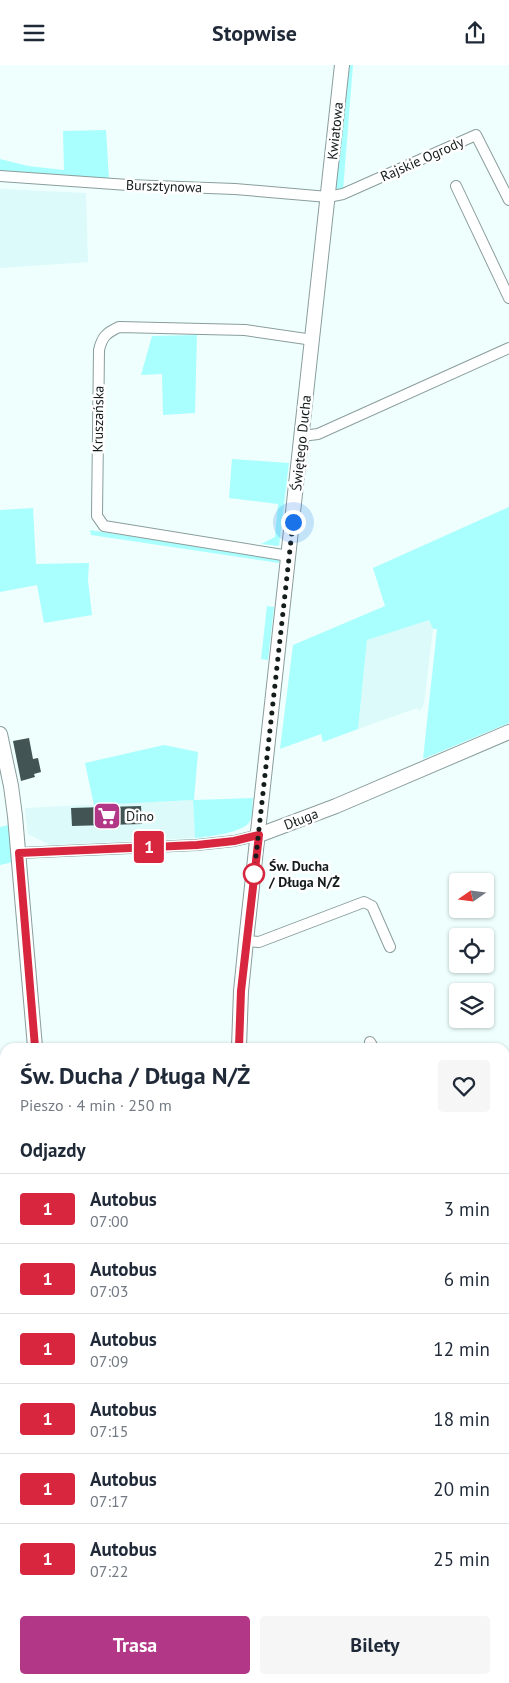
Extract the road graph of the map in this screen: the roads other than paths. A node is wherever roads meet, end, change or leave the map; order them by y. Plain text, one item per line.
1 (342, 65) edge
2 (0, 176) edge
3 (456, 186) dead end
4 (328, 197) junction
5 (509, 200) edge
6 (509, 298) edge
7 (313, 340) junction
8 (509, 348) edge
9 (302, 436) junction
10 (289, 556) junction
11 (509, 732) edge
12 (0, 734) edge
13 (259, 835) junction
14 (19, 853) junction
15 (246, 941) junction
16 (390, 947) dead end
17 (35, 1043) edge
18 (239, 1043) edge

1 - 4 main road, Kwiatowa
2 - 4 street, Bursztynowa
3 - 6 street
4 - 5 street, Rajskie Ogrody
4 - 7 main road, Świętego Ducha
7 - 9 main road, Świętego Ducha
7 - 10 street, Kruszańska
8 - 9 street
9 - 10 main road, Świętego Ducha
10 - 13 main road, Świętego Ducha
11 - 13 main road, Długa
12 - 14 main road
13 - 14 street, Długa
13 - 15 main road, Świętego Ducha
14 - 17 main road
15 - 16 street
15 - 18 main road, Świętego Ducha

